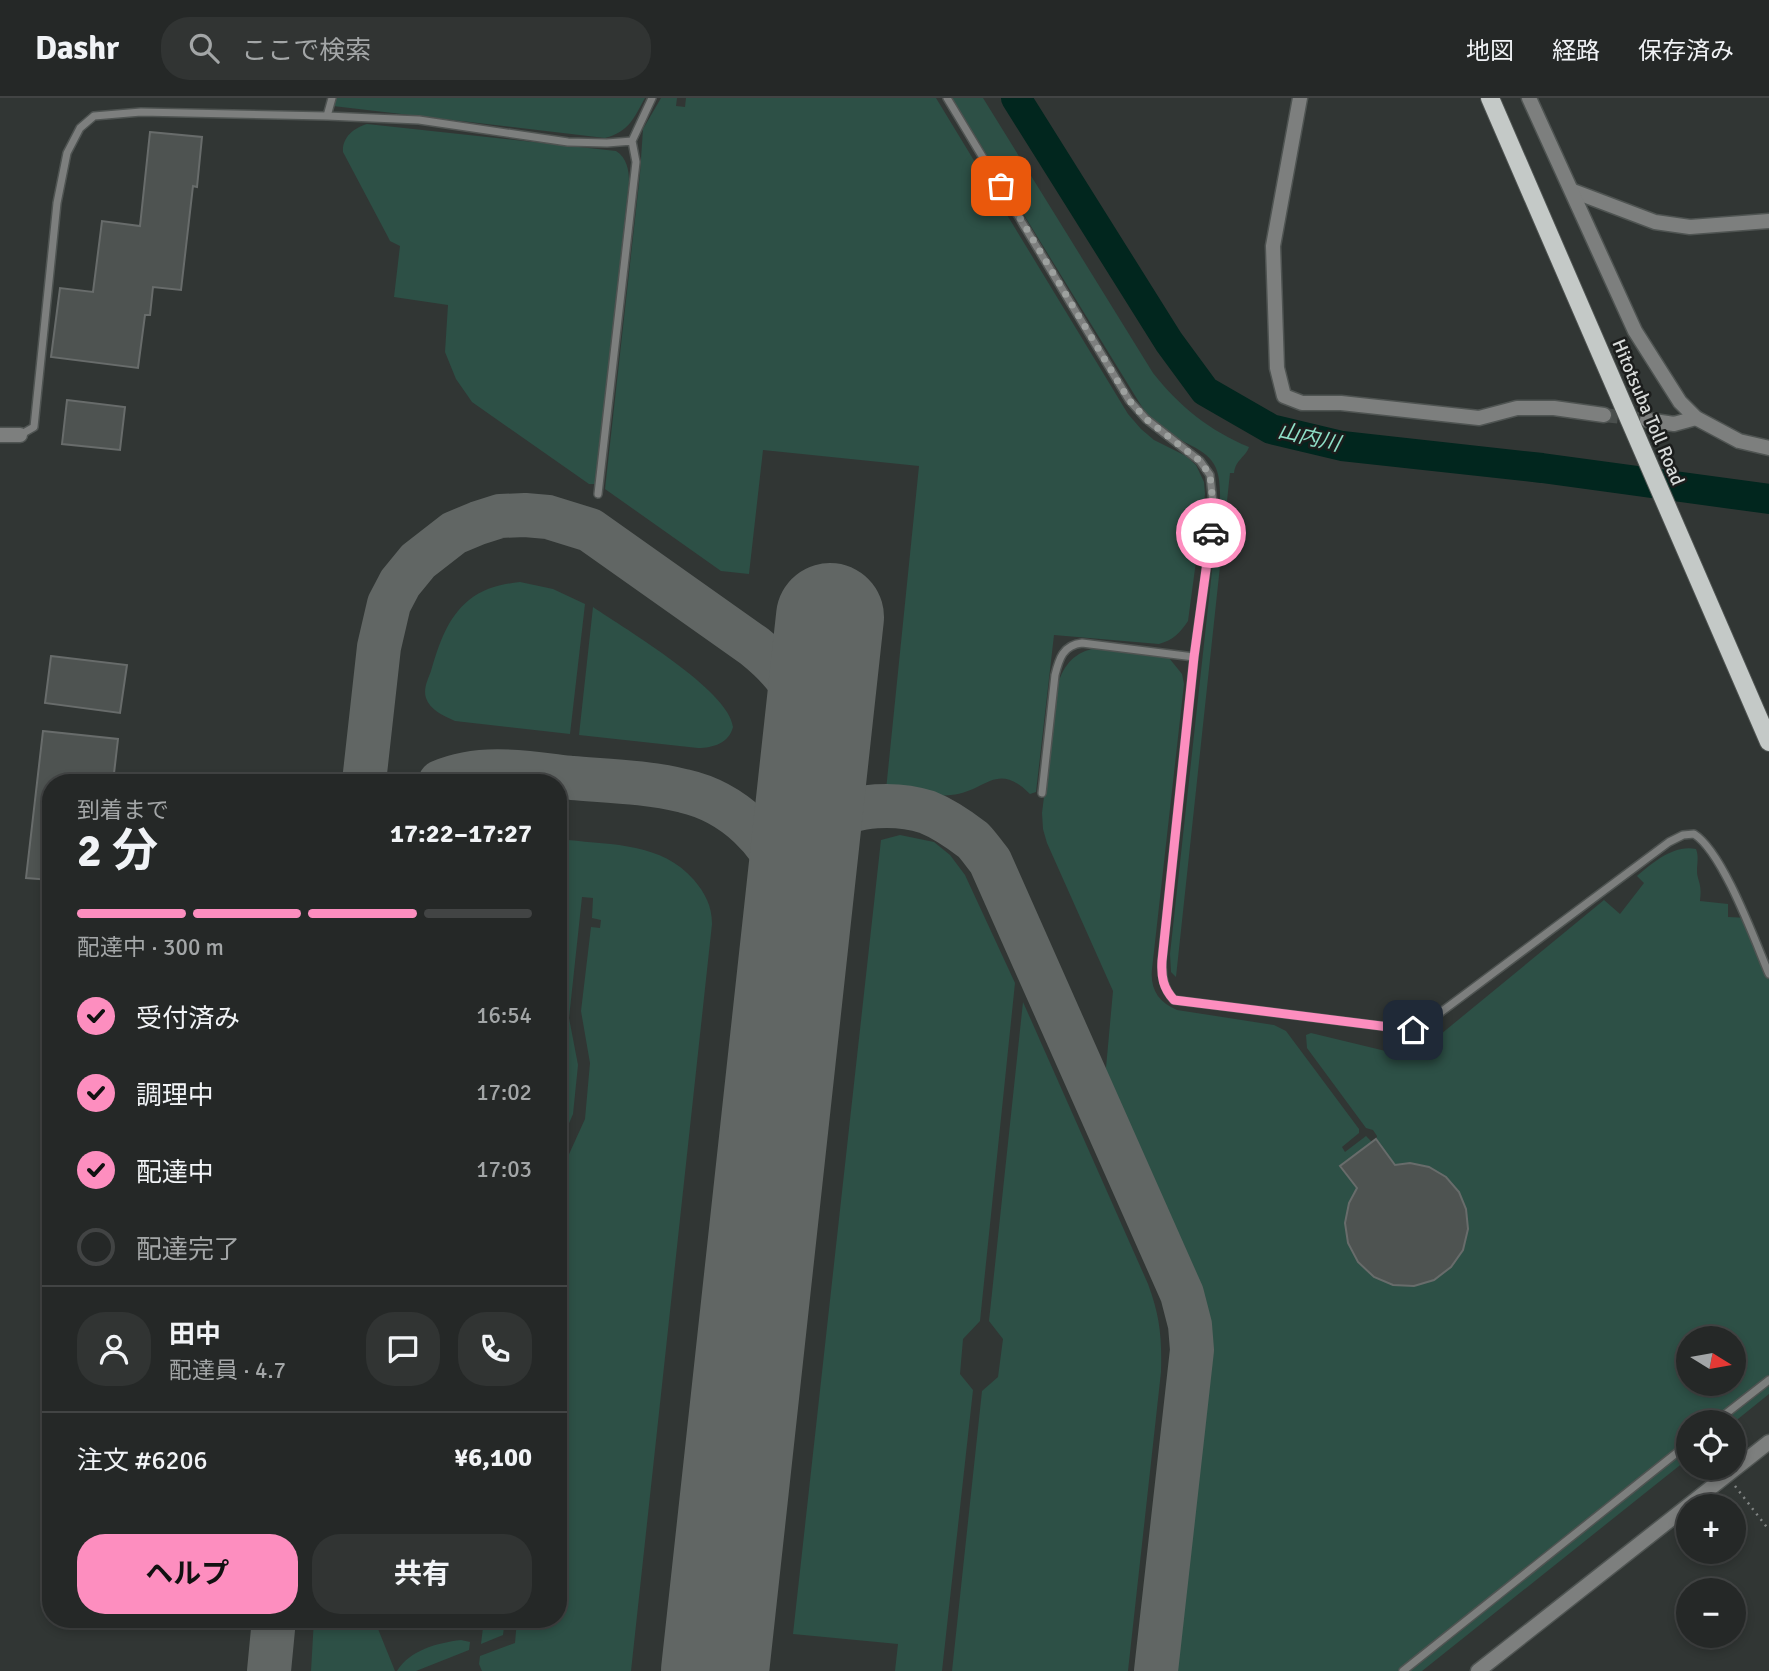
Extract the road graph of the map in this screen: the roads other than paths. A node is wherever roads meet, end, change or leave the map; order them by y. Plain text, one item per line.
1 (332, 98) edge
2 (652, 98) edge
3 (947, 98) edge
4 (1300, 98) edge
5 (1490, 98) edge
6 (1529, 98) edge
7 (327, 116) junction
8 (632, 141) junction
9 (1573, 191) junction
10 (1769, 221) edge
11 (1604, 415) tunnel mouth
12 (1696, 418) junction
13 (1647, 419) tunnel mouth
14 (0, 435) edge
15 (20, 435) joint
16 (1769, 449) edge
17 (598, 494) dead end
18 (1194, 657) junction
19 (1769, 742) edge
20 (1042, 793) dead end
21 (1769, 974) edge
22 (1769, 1380) edge
23 (1731, 1410) edge
24 (1769, 1441) edge
25 (1676, 1453) edge
26 (1403, 1671) edge
27 (1478, 1671) edge

1 - 7 lane
2 - 8 lane
3 - 18 lane
4 - 11 street
5 - 19 main road, Hitotsuba Toll Road
6 - 9 street
7 - 8 lane
7 - 15 lane
8 - 17 lane
9 - 10 street
9 - 12 street
12 - 13 street
12 - 16 street
14 - 15 street
18 - 20 lane
18 - 21 lane
22 - 23 lane
24 - 27 street
25 - 26 lane

